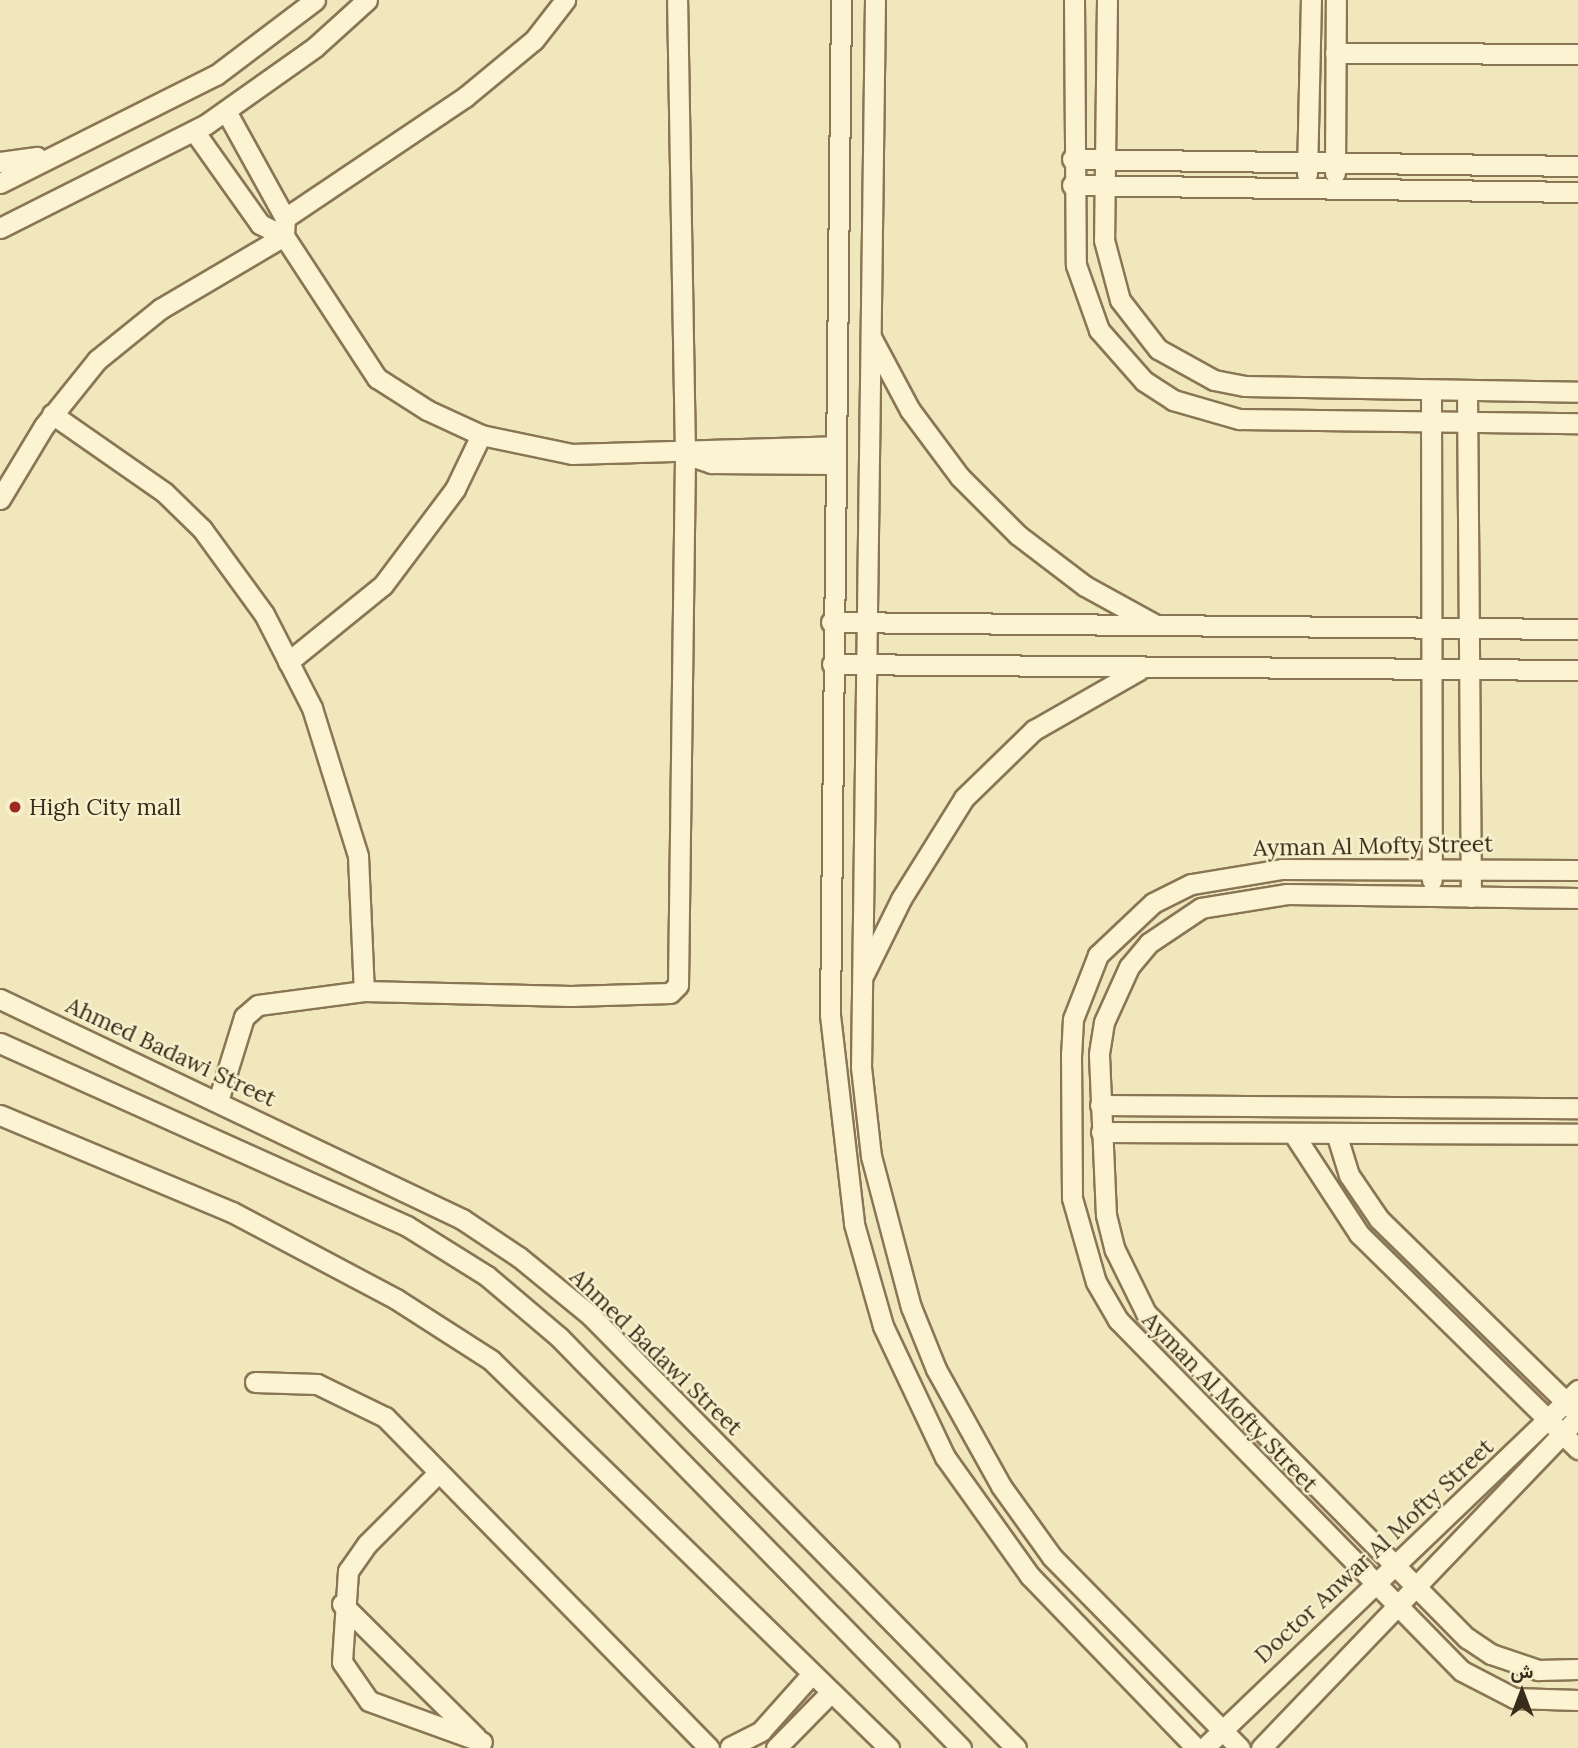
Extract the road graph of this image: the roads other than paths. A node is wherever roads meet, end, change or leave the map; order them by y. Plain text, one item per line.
1 (315, 0) edge
2 (367, 0) edge
3 (565, 0) edge
4 (677, 0) edge
5 (841, 0) edge
6 (875, 0) edge
7 (1074, 0) edge
8 (1107, 0) edge
9 (1311, 0) edge
10 (1336, 0) edge
11 (1335, 53) junction
12 (1578, 54) edge
13 (226, 111) junction
14 (194, 131) junction
15 (52, 155) junction
16 (1072, 159) junction
17 (1105, 159) junction
18 (0, 162) edge
19 (1307, 162) junction
20 (1335, 163) junction
21 (1578, 166) edge
22 (0, 183) edge
23 (1072, 185) junction
24 (1104, 185) junction
25 (1307, 188) junction
26 (1335, 188) junction
27 (1578, 192) edge
28 (285, 227) junction
29 (0, 228) edge
30 (870, 337) junction
31 (1303, 391) junction
32 (1431, 391) junction
33 (1467, 391) junction
34 (1578, 392) edge
35 (52, 414) junction
36 (1300, 422) junction
37 (1431, 422) junction
38 (1467, 422) junction
39 (1578, 423) edge
40 (481, 435) junction
41 (685, 454) junction
42 (834, 455) junction
43 (0, 499) edge
44 (831, 622) junction
45 (866, 624) junction
46 (1158, 626) junction
47 (1432, 628) junction
48 (1467, 628) junction
49 (1578, 629) edge
50 (288, 662) junction
51 (832, 664) junction
52 (865, 667) junction
53 (1143, 668) junction
54 (1432, 669) junction
55 (1467, 669) junction
56 (1578, 670) edge
57 (1432, 869) junction
58 (1470, 869) junction
59 (1578, 870) edge
60 (1432, 897) junction
61 (1471, 897) junction
62 (1578, 898) edge
63 (862, 978) junction
64 (363, 991) junction
65 (0, 999) edge
66 (0, 1043) edge
67 (218, 1101) junction
68 (1100, 1105) junction
69 (1578, 1108) edge
70 (0, 1115) edge
71 (1101, 1132) junction
72 (1293, 1133) junction
73 (1336, 1133) junction
74 (1578, 1134) edge
75 (255, 1382) dead end
76 (1575, 1406) edge
77 (1556, 1426) junction
78 (1578, 1448) edge
79 (438, 1472) junction
80 (1394, 1563) junction
81 (1414, 1583) junction
82 (1372, 1584) junction
83 (342, 1604) junction
84 (1393, 1605) junction
85 (1578, 1669) edge
86 (810, 1676) junction
87 (828, 1695) junction
88 (1578, 1700) edge
89 (1222, 1730) junction
90 (484, 1745) edge
91 (709, 1748) edge
92 (733, 1748) edge
93 (775, 1748) edge
94 (889, 1748) edge
95 (961, 1748) edge
96 (1016, 1748) edge
97 (1196, 1748) edge
98 (1204, 1748) edge
99 (1240, 1748) edge
100 (1261, 1748) edge

1 - 15 street
2 - 13 street
3 - 28 street
4 - 41 street
5 - 42 street
6 - 30 street
7 - 16 street
8 - 17 street
9 - 19 street
10 - 11 street
11 - 12 street
11 - 20 street
13 - 14 street
13 - 28 street
14 - 28 street
14 - 29 street
15 - 18 street
15 - 22 street
16 - 17 street
16 - 23 street
17 - 19 street
17 - 24 street
19 - 20 street
19 - 25 street
20 - 21 street
20 - 26 street
23 - 24 street
23 - 36 street
24 - 25 street
24 - 31 street
25 - 26 street
26 - 27 street
28 - 35 street
28 - 40 street
30 - 45 street
30 - 46 street
31 - 32 street
31 - 36 street
32 - 33 street
32 - 37 street
33 - 34 street
33 - 38 street
35 - 43 street
35 - 50 street
36 - 37 street
37 - 38 street
37 - 47 street
38 - 39 street
38 - 48 street
40 - 41 street
40 - 50 street
41 - 42 street
41 - 64 street
42 - 44 street
44 - 45 street
44 - 51 street
45 - 46 street
45 - 52 street
46 - 47 street
47 - 48 street
47 - 54 street
48 - 49 street
48 - 55 street
50 - 64 street
51 - 52 street
51 - 97 street
52 - 53 street
52 - 63 street
53 - 54 street
53 - 63 street
54 - 55 street
54 - 57 street
55 - 56 street
55 - 58 street
57 - 58 street, Ayman Al Mofty Street
57 - 60 street
57 - 82 street, Ayman Al Mofty Street
58 - 59 street, Ayman Al Mofty Street
58 - 61 street
60 - 61 street, Ayman Al Mofty Street
60 - 68 street, Ayman Al Mofty Street
61 - 62 street, Ayman Al Mofty Street
63 - 89 street
64 - 67 street
65 - 67 street, Ahmed Badawi Street
66 - 95 street
67 - 96 street, Ahmed Badawi Street
68 - 69 street
68 - 71 street, Ayman Al Mofty Street
70 - 86 street
71 - 72 street
71 - 80 street, Ayman Al Mofty Street
72 - 73 street
72 - 77 street
73 - 74 street
73 - 76 street
75 - 79 street
76 - 77 street, Doctor Anwar Al Mofty Street
77 - 78 street
77 - 80 street, Doctor Anwar Al Mofty Street
77 - 81 street, Doctor Anwar Al Mofty Street
79 - 83 street
79 - 91 street
80 - 81 street, Ayman Al Mofty Street
80 - 82 street, Doctor Anwar Al Mofty Street
81 - 84 street, Doctor Anwar Al Mofty Street
81 - 85 street, Ayman Al Mofty Street
82 - 84 street, Ayman Al Mofty Street
82 - 89 street, Doctor Anwar Al Mofty Street
83 - 90 street
83 - 90 street
84 - 88 street, Ayman Al Mofty Street
84 - 100 street, Doctor Anwar Al Mofty Street
86 - 87 street
86 - 92 street
87 - 93 street
87 - 94 street
89 - 98 street, Doctor Anwar Al Mofty Street
89 - 99 street

